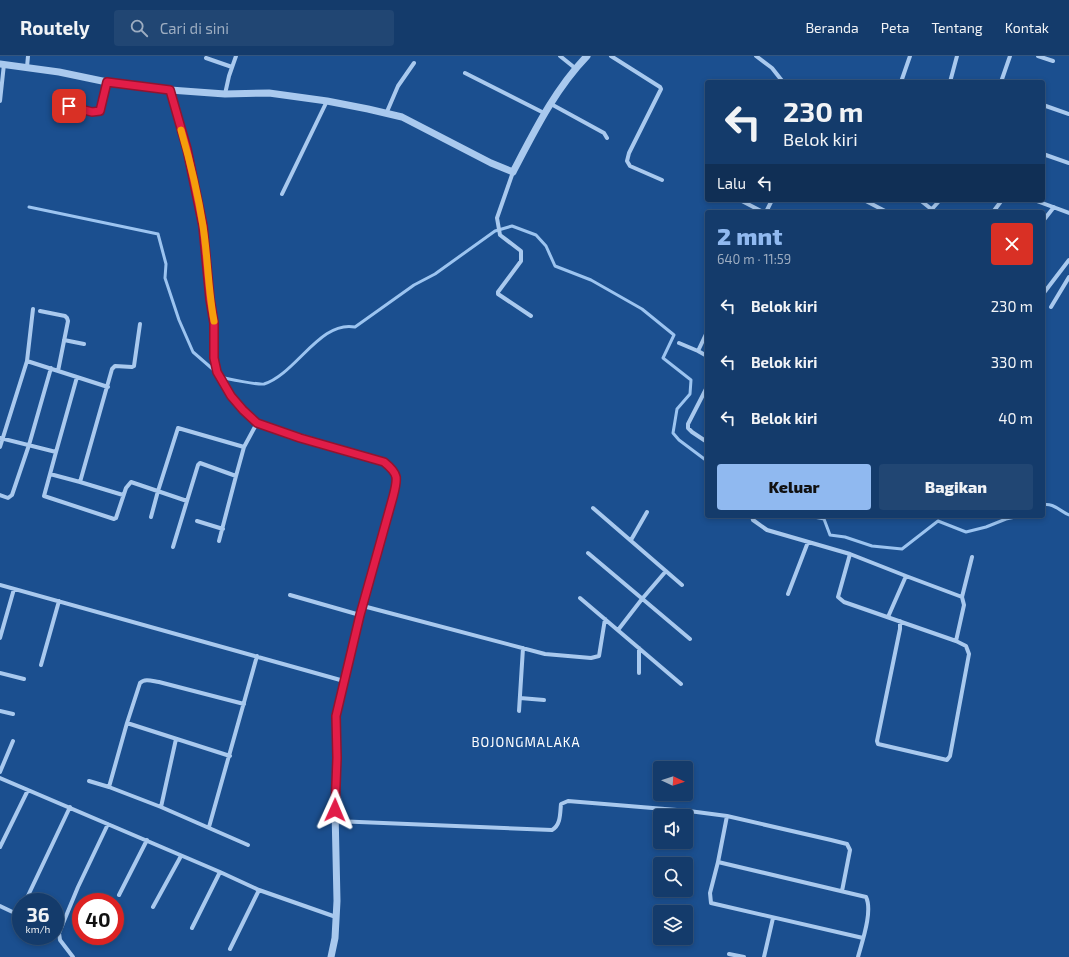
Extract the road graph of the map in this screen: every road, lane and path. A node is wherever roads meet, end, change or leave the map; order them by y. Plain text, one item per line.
1 (28, 56) edge
2 (236, 56) edge
3 (560, 56) edge
4 (587, 56) edge
5 (611, 56) edge
6 (756, 56) edge
7 (910, 56) edge
8 (957, 56) edge
9 (1010, 56) edge
10 (1038, 56) edge
11 (206, 58) dead end
12 (1053, 61) dead end
13 (414, 63) dead end
14 (2, 64) edge
15 (27, 67) junction
16 (232, 67) junction
17 (575, 68) junction
18 (465, 73) dead end
19 (781, 80) edge
20 (902, 80) edge
21 (951, 80) edge
22 (1002, 80) edge
23 (107, 82) junction
24 (170, 90) junction
25 (225, 94) junction
26 (0, 101) edge
27 (328, 101) junction
28 (551, 104) junction
29 (69, 106) dead end
30 (1045, 106) edge
31 (544, 113) junction
32 (386, 114) junction
33 (1069, 114) edge
34 (607, 138) dead end
35 (1045, 155) edge
36 (1069, 163) edge
37 (513, 172) junction
38 (662, 180) dead end
39 (282, 194) dead end
40 (744, 202) edge
41 (868, 202) edge
42 (923, 202) edge
43 (1000, 202) edge
44 (1040, 202) edge
45 (1054, 207) junction
46 (761, 210) edge
47 (883, 210) edge
48 (933, 210) edge
49 (994, 210) edge
50 (1069, 212) edge
51 (1045, 218) edge
52 (1069, 260) edge
53 (1061, 272) junction
54 (1069, 276) edge
55 (1045, 292) edge
56 (1051, 307) dead end
57 (34, 309) dead end
58 (40, 311) dead end
59 (531, 316) dead end
60 (140, 324) dead end
61 (705, 336) edge
62 (64, 340) junction
63 (678, 343) dead end
64 (84, 344) dead end
65 (698, 351) junction
66 (705, 355) edge
67 (27, 361) junction
68 (51, 368) junction
69 (58, 371) junction
70 (77, 377) junction
71 (108, 387) junction
72 (705, 391) edge
73 (257, 423) junction
74 (1, 438) edge
75 (705, 441) edge
76 (29, 445) junction
77 (0, 447) edge
78 (244, 447) junction
79 (56, 452) junction
80 (50, 474) junction
81 (236, 476) junction
82 (80, 482) junction
83 (158, 491) junction
84 (0, 495) edge
85 (123, 495) junction
86 (187, 501) junction
87 (593, 508) dead end
88 (647, 512) dead end
89 (151, 517) dead end
90 (752, 518) edge
91 (197, 520) dead end
92 (223, 529) junction
93 (631, 540) junction
94 (219, 541) dead end
95 (808, 542) junction
96 (173, 547) dead end
97 (588, 553) dead end
98 (850, 554) junction
99 (972, 556) dead end
100 (666, 571) junction
101 (906, 576) junction
102 (0, 585) edge
103 (682, 585) dead end
104 (14, 589) junction
105 (290, 594) dead end
106 (788, 594) dead end
107 (962, 597) junction
108 (580, 598) dead end
109 (642, 599) junction
110 (59, 601) junction
111 (363, 606) junction
112 (360, 615) junction
113 (888, 617) junction
114 (605, 619) junction
115 (900, 622) junction
116 (618, 630) junction
117 (0, 638) edge
118 (690, 639) dead end
119 (956, 641) junction
120 (523, 648) junction
121 (639, 648) junction
122 (257, 656) junction
123 (41, 665) dead end
124 (0, 673) edge
125 (639, 673) dead end
126 (24, 679) dead end
127 (344, 681) junction
128 (681, 684) dead end
129 (520, 698) junction
130 (544, 700) dead end
131 (244, 704) junction
132 (0, 711) edge
133 (519, 711) dead end
134 (13, 714) dead end
135 (127, 723) junction
136 (176, 739) junction
137 (13, 741) dead end
138 (230, 756) junction
139 (0, 772) edge
140 (0, 778) edge
141 (89, 781) dead end
142 (109, 787) junction
143 (28, 790) junction
144 (70, 807) junction
145 (161, 807) junction
146 (727, 816) junction
147 (335, 821) junction
148 (108, 824) junction
149 (209, 827) junction
150 (147, 840) junction
151 (248, 845) dead end
152 (0, 848) edge
153 (181, 856) junction
154 (718, 862) junction
155 (220, 872) junction
156 (259, 890) junction
157 (842, 891) junction
158 (28, 893) edge
159 (120, 893) edge
160 (0, 906) edge
161 (154, 907) dead end
162 (12, 911) edge
163 (64, 917) edge
164 (336, 917) junction
165 (773, 918) junction
166 (192, 928) dead end
167 (863, 938) junction
168 (64, 945) edge
169 (230, 949) dead end
170 (729, 954) dead end
171 (74, 957) edge
172 (331, 957) edge
173 (744, 957) edge
174 (764, 957) edge
175 (858, 957) edge

1 - 15 street
2 - 16 street
3 - 17 street
4 - 17 street
5 - 38 street
6 - 19 street
7 - 20 street
8 - 21 street
9 - 22 street
10 - 12 street
11 - 16 street
13 - 32 street
14 - 15 street
14 - 26 street
15 - 23 street
16 - 25 street
17 - 28 street
18 - 31 street
23 - 24 street
23 - 29 street
24 - 25 street
24 - 73 street
25 - 27 street
27 - 32 street
27 - 39 street
28 - 31 street
28 - 34 street
30 - 33 street
31 - 37 street
32 - 37 street
35 - 36 street
37 - 59 street
40 - 46 street
41 - 47 street
42 - 48 street
43 - 49 street
44 - 45 street
45 - 50 street
45 - 51 street
52 - 53 street
53 - 54 street
53 - 55 street
54 - 56 street
57 - 67 street
58 - 62 street
60 - 71 street
61 - 65 street
62 - 64 street
62 - 69 street
63 - 65 street
65 - 66 street
67 - 68 street
67 - 74 street
68 - 69 street
68 - 76 street
69 - 70 street
70 - 71 street
70 - 79 street
71 - 82 street
72 - 75 street
73 - 78 street
73 - 111 street
74 - 76 street
74 - 77 street
76 - 79 street
76 - 84 street
78 - 81 street
78 - 83 street
79 - 80 street
80 - 82 street
80 - 85 street
81 - 86 street
81 - 92 street
82 - 85 street
83 - 85 street
83 - 86 street
83 - 89 street
86 - 96 street
87 - 93 street
88 - 93 street
90 - 95 street
91 - 92 street
92 - 94 street
93 - 100 street
95 - 98 street
95 - 106 street
97 - 109 street
98 - 101 street
98 - 113 street
99 - 107 street
100 - 103 street
100 - 109 street
101 - 107 street
101 - 113 street
102 - 104 street
104 - 110 street
104 - 117 street
105 - 112 street
107 - 119 street
108 - 114 street
109 - 116 street
109 - 118 street
110 - 122 street
110 - 123 street
111 - 112 street
111 - 120 street
112 - 127 street
113 - 115 street
114 - 116 street
114 - 120 street
115 - 119 street
115 - 119 street
116 - 121 street
120 - 129 street
121 - 125 street
121 - 128 street
122 - 127 street
122 - 131 street
124 - 126 street
127 - 147 street
129 - 130 street
129 - 133 street
131 - 135 street
131 - 138 street
132 - 134 street
135 - 136 street
135 - 142 street
136 - 138 street
136 - 145 street
137 - 139 street
138 - 149 street
140 - 143 street
141 - 142 street
142 - 145 street
143 - 144 street
143 - 152 street
144 - 148 street
144 - 158 street
145 - 149 street
146 - 147 street
146 - 154 street
146 - 157 street
147 - 164 street
148 - 150 street
148 - 163 street
149 - 151 street
150 - 153 street
150 - 159 street
153 - 155 street
153 - 161 street
154 - 157 street
154 - 165 street
155 - 156 street
155 - 166 street
156 - 164 street
156 - 169 street
157 - 167 street
160 - 162 street
164 - 172 street
165 - 167 street
165 - 174 street
167 - 175 street
168 - 171 street
170 - 173 street

